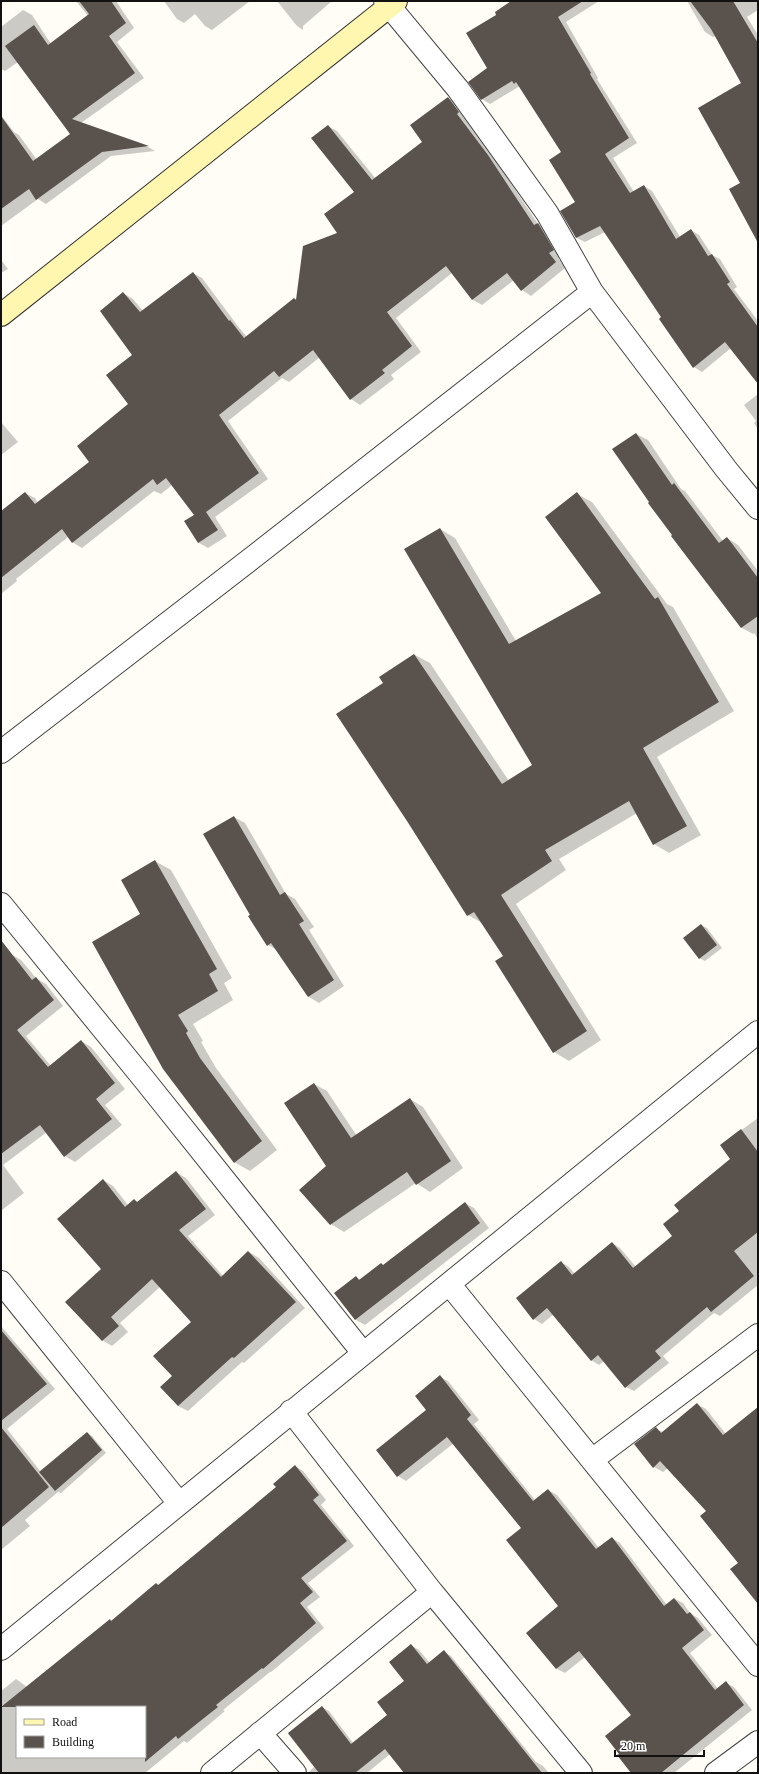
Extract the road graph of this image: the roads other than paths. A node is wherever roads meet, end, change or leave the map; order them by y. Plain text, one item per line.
1 (390, 3) edge
2 (592, 292) junction
3 (1, 314) edge
4 (758, 508) edge
5 (1, 752) edge
6 (1, 904) edge
7 (758, 1032) edge
8 (1, 1282) edge
9 (450, 1285) junction
10 (758, 1335) edge
11 (363, 1353) junction
12 (291, 1411) junction
13 (592, 1460) junction
14 (179, 1503) junction
15 (432, 1592) junction
16 (1, 1649) edge
17 (758, 1666) edge
18 (260, 1733) junction
19 (758, 1742) edge
20 (212, 1773) edge
21 (295, 1773) edge
22 (581, 1773) edge
23 (716, 1773) edge

1 - 2 street
1 - 3 street
2 - 4 street
2 - 5 street
6 - 11 street
7 - 9 street
8 - 14 street
9 - 11 street
9 - 13 street
10 - 13 street
11 - 12 street
12 - 14 street
12 - 15 street
13 - 17 street
14 - 16 street
15 - 18 street
15 - 22 street
18 - 20 street
18 - 21 street
19 - 23 street

